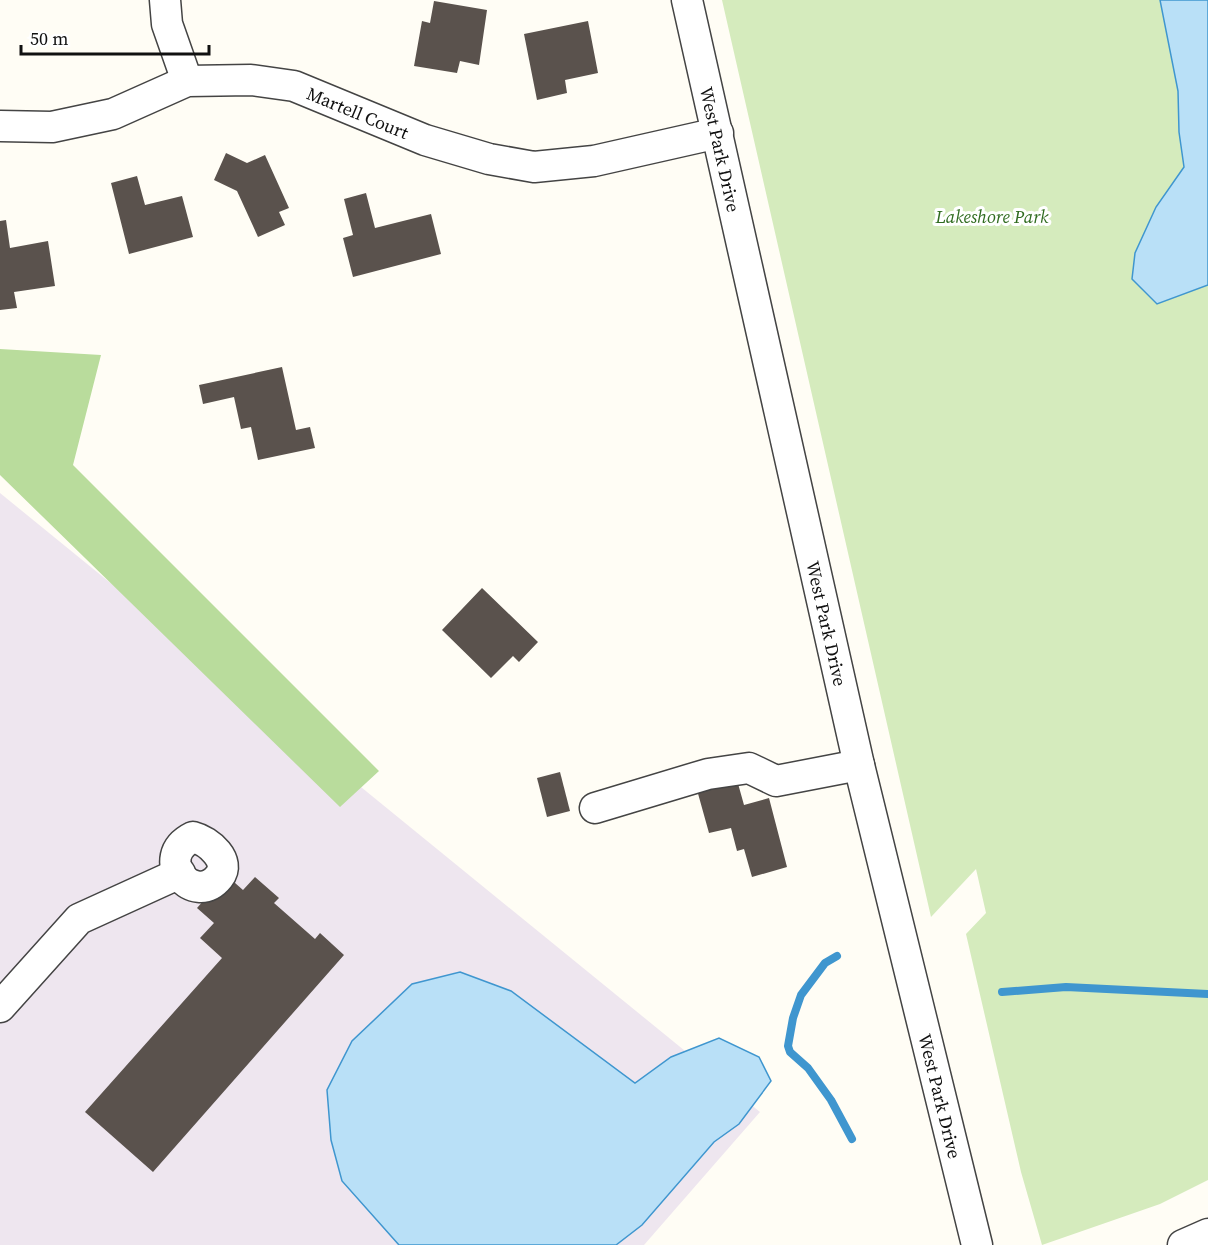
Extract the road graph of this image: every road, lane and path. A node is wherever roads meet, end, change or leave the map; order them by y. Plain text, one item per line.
1 (165, 0) edge
2 (687, 0) edge
3 (187, 81) junction
4 (0, 126) edge
5 (718, 134) junction
6 (859, 765) junction
7 (595, 808) dead end
8 (180, 873) dead end
9 (0, 1007) edge
10 (1208, 1234) edge
11 (977, 1245) edge
12 (1183, 1245) edge

1 - 3 street
2 - 5 street, West Park Drive
3 - 4 street, Martell Court
3 - 5 street, Martell Court
5 - 6 street, West Park Drive
6 - 7 street
6 - 11 street, West Park Drive
8 - 9 street
10 - 12 street

